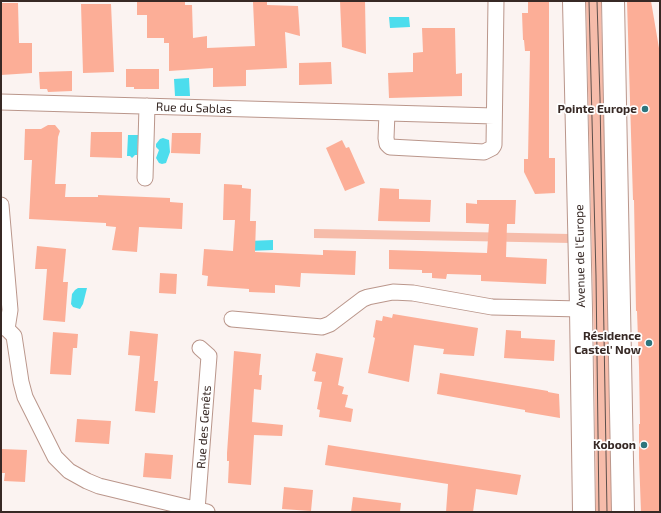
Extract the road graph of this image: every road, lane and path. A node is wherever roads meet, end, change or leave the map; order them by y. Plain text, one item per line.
1 (496, 1) edge
2 (574, 1) edge
3 (613, 1) edge
4 (1, 102) edge
5 (147, 106) junction
6 (387, 113) junction
7 (494, 116) junction
8 (145, 178) dead end
9 (1, 205) edge
10 (581, 309) junction
11 (232, 319) dead end
12 (4, 328) edge
13 (200, 348) dead end
14 (202, 511) edge
15 (584, 512) edge
16 (623, 512) edge

1 - 7 street
2 - 10 main road, Avenue de l'Europe
3 - 16 main road
4 - 5 street, Rue du Sablas
5 - 6 street, Rue du Sablas
5 - 8 street
6 - 7 street, Rue du Sablas
6 - 7 street
9 - 12 street
10 - 11 street
10 - 15 main road, Avenue de l'Europe
12 - 14 street, Rue des Genêts
13 - 14 street, Rue des Genêts

